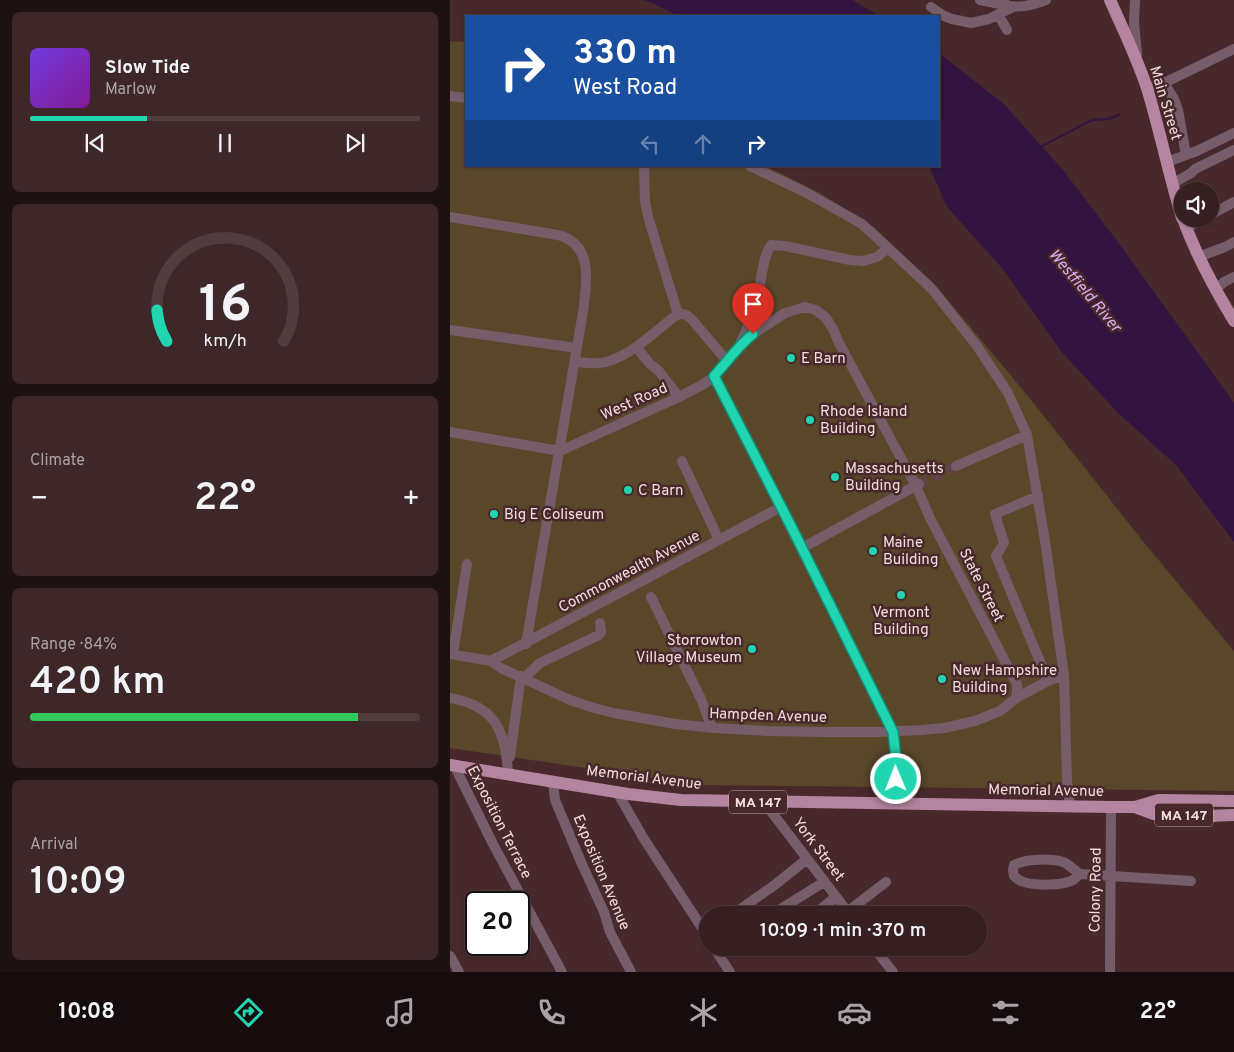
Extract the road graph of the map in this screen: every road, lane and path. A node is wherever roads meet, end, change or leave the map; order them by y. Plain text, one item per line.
1 (980, 0) edge
2 (1110, 0) edge
3 (1135, 0) edge
4 (1040, 1) edge
5 (1007, 4) edge
6 (931, 7) dead end
7 (998, 14) junction
8 (1007, 30) dead end
9 (1234, 48) edge
10 (1138, 64) junction
11 (1164, 82) junction
12 (1146, 88) junction
13 (450, 96) edge
14 (465, 98) edge
15 (1234, 133) edge
16 (1234, 150) edge
17 (1186, 154) junction
18 (1167, 162) junction
19 (644, 167) edge
20 (752, 167) edge
21 (1172, 184) junction
22 (1174, 190) edge
23 (1234, 202) edge
24 (1219, 210) edge
25 (450, 216) edge
26 (1186, 227) edge
27 (1234, 242) edge
28 (888, 248) junction
29 (1198, 256) junction
30 (1234, 277) edge
31 (1215, 290) junction
32 (805, 307) joint
33 (678, 314) junction
34 (1234, 321) edge
35 (450, 330) edge
36 (739, 346) junction
37 (577, 348) junction
38 (636, 348) junction
39 (727, 361) junction
40 (575, 362) junction
41 (714, 376) junction
42 (679, 397) junction
43 (450, 432) edge
44 (1027, 435) junction
45 (560, 451) junction
46 (682, 461) dead end
47 (956, 466) tunnel mouth
48 (918, 485) junction
49 (1038, 496) junction
50 (781, 507) junction
51 (719, 540) junction
52 (802, 548) junction
53 (467, 564) dead end
54 (650, 597) dead end
55 (600, 623) dead end
56 (526, 644) junction
57 (451, 654) edge
58 (491, 661) junction
59 (1064, 675) junction
60 (522, 677) junction
61 (1048, 681) junction
62 (450, 698) edge
63 (1016, 698) junction
64 (712, 728) junction
65 (893, 732) junction
66 (452, 765) edge
67 (508, 774) junction
68 (552, 782) junction
69 (616, 792) junction
70 (1234, 801) edge
71 (764, 802) junction
72 (895, 804) junction
73 (1070, 807) junction
74 (1111, 807) junction
75 (1135, 807) junction
76 (1230, 816) edge
77 (807, 859) junction
78 (1080, 874) junction
79 (1110, 876) junction
80 (1191, 881) dead end
81 (824, 882) junction
82 (886, 882) dead end
83 (836, 897) junction
84 (745, 906) edge
85 (785, 906) edge
86 (824, 906) edge
87 (843, 906) edge
88 (857, 906) edge
89 (699, 922) edge
90 (450, 956) edge
91 (721, 956) edge
92 (880, 956) edge
93 (460, 972) edge
94 (562, 972) edge
95 (631, 972) edge
96 (730, 972) edge
97 (893, 972) edge
98 (1110, 972) edge

1 - 5 street
2 - 10 main road, Main Street
3 - 10 street
4 - 5 street
5 - 7 street
6 - 7 street
7 - 8 street
9 - 11 street
10 - 12 main road, Main Street
11 - 12 street
11 - 17 street
12 - 18 main road, Main Street
13 - 14 street
15 - 17 street
16 - 21 street
17 - 18 street
18 - 21 main road, Main Street
19 - 33 street
20 - 28 street
21 - 22 main road, Main Street
23 - 24 street
25 - 37 street
26 - 29 main road, Main Street
27 - 29 street
28 - 36 street
28 - 44 street
29 - 31 main road, Main Street
30 - 31 street
31 - 34 main road, Main Street
32 - 36 street, West Road
32 - 48 street, State Street
33 - 38 street
33 - 39 street
35 - 37 street
36 - 39 street, West Road
37 - 40 street
38 - 40 street
38 - 42 street
39 - 41 street, West Road
40 - 45 street
41 - 42 street, West Road
41 - 50 street
42 - 45 street, West Road
43 - 45 street
44 - 47 street
44 - 49 street
45 - 56 street
46 - 51 street
48 - 52 street
48 - 63 street, State Street
49 - 59 street
49 - 61 street
50 - 51 street, Commonwealth Avenue
50 - 52 street
51 - 56 street, Commonwealth Avenue
52 - 65 street
53 - 57 street
54 - 64 street
55 - 60 street
56 - 58 street, Commonwealth Avenue
57 - 58 street, Hampden Avenue
58 - 60 street, Hampden Avenue
59 - 61 street, Hampden Avenue
59 - 73 street
60 - 64 street, Hampden Avenue
60 - 67 street
61 - 63 street, Hampden Avenue
62 - 67 street
63 - 65 street, Hampden Avenue
64 - 65 street, Hampden Avenue
65 - 72 street
66 - 67 main road, Memorial Avenue / MA 147
66 - 94 street, Exposition Terrace
67 - 68 main road, Memorial Avenue / MA 147
68 - 69 main road, Memorial Avenue / MA 147
68 - 95 street, Exposition Avenue
69 - 71 main road, Memorial Avenue / MA 147
69 - 89 street
70 - 75 main road, Memorial Avenue / MA 147
71 - 72 main road, Memorial Avenue / MA 147
71 - 77 street, York Street
72 - 73 main road, Memorial Avenue / MA 147
73 - 74 main road, Memorial Avenue / MA 147
74 - 75 main road, Memorial Avenue / MA 147
74 - 79 street, Colony Road
75 - 76 main road, Memorial Avenue / MA 147
77 - 81 street, York Street
77 - 84 street
78 - 78 street
78 - 79 street
79 - 80 street
79 - 98 street, Colony Road
81 - 83 street, York Street
81 - 85 street
82 - 88 street
83 - 86 street
83 - 87 street, York Street
90 - 93 street
91 - 96 street
92 - 97 street

